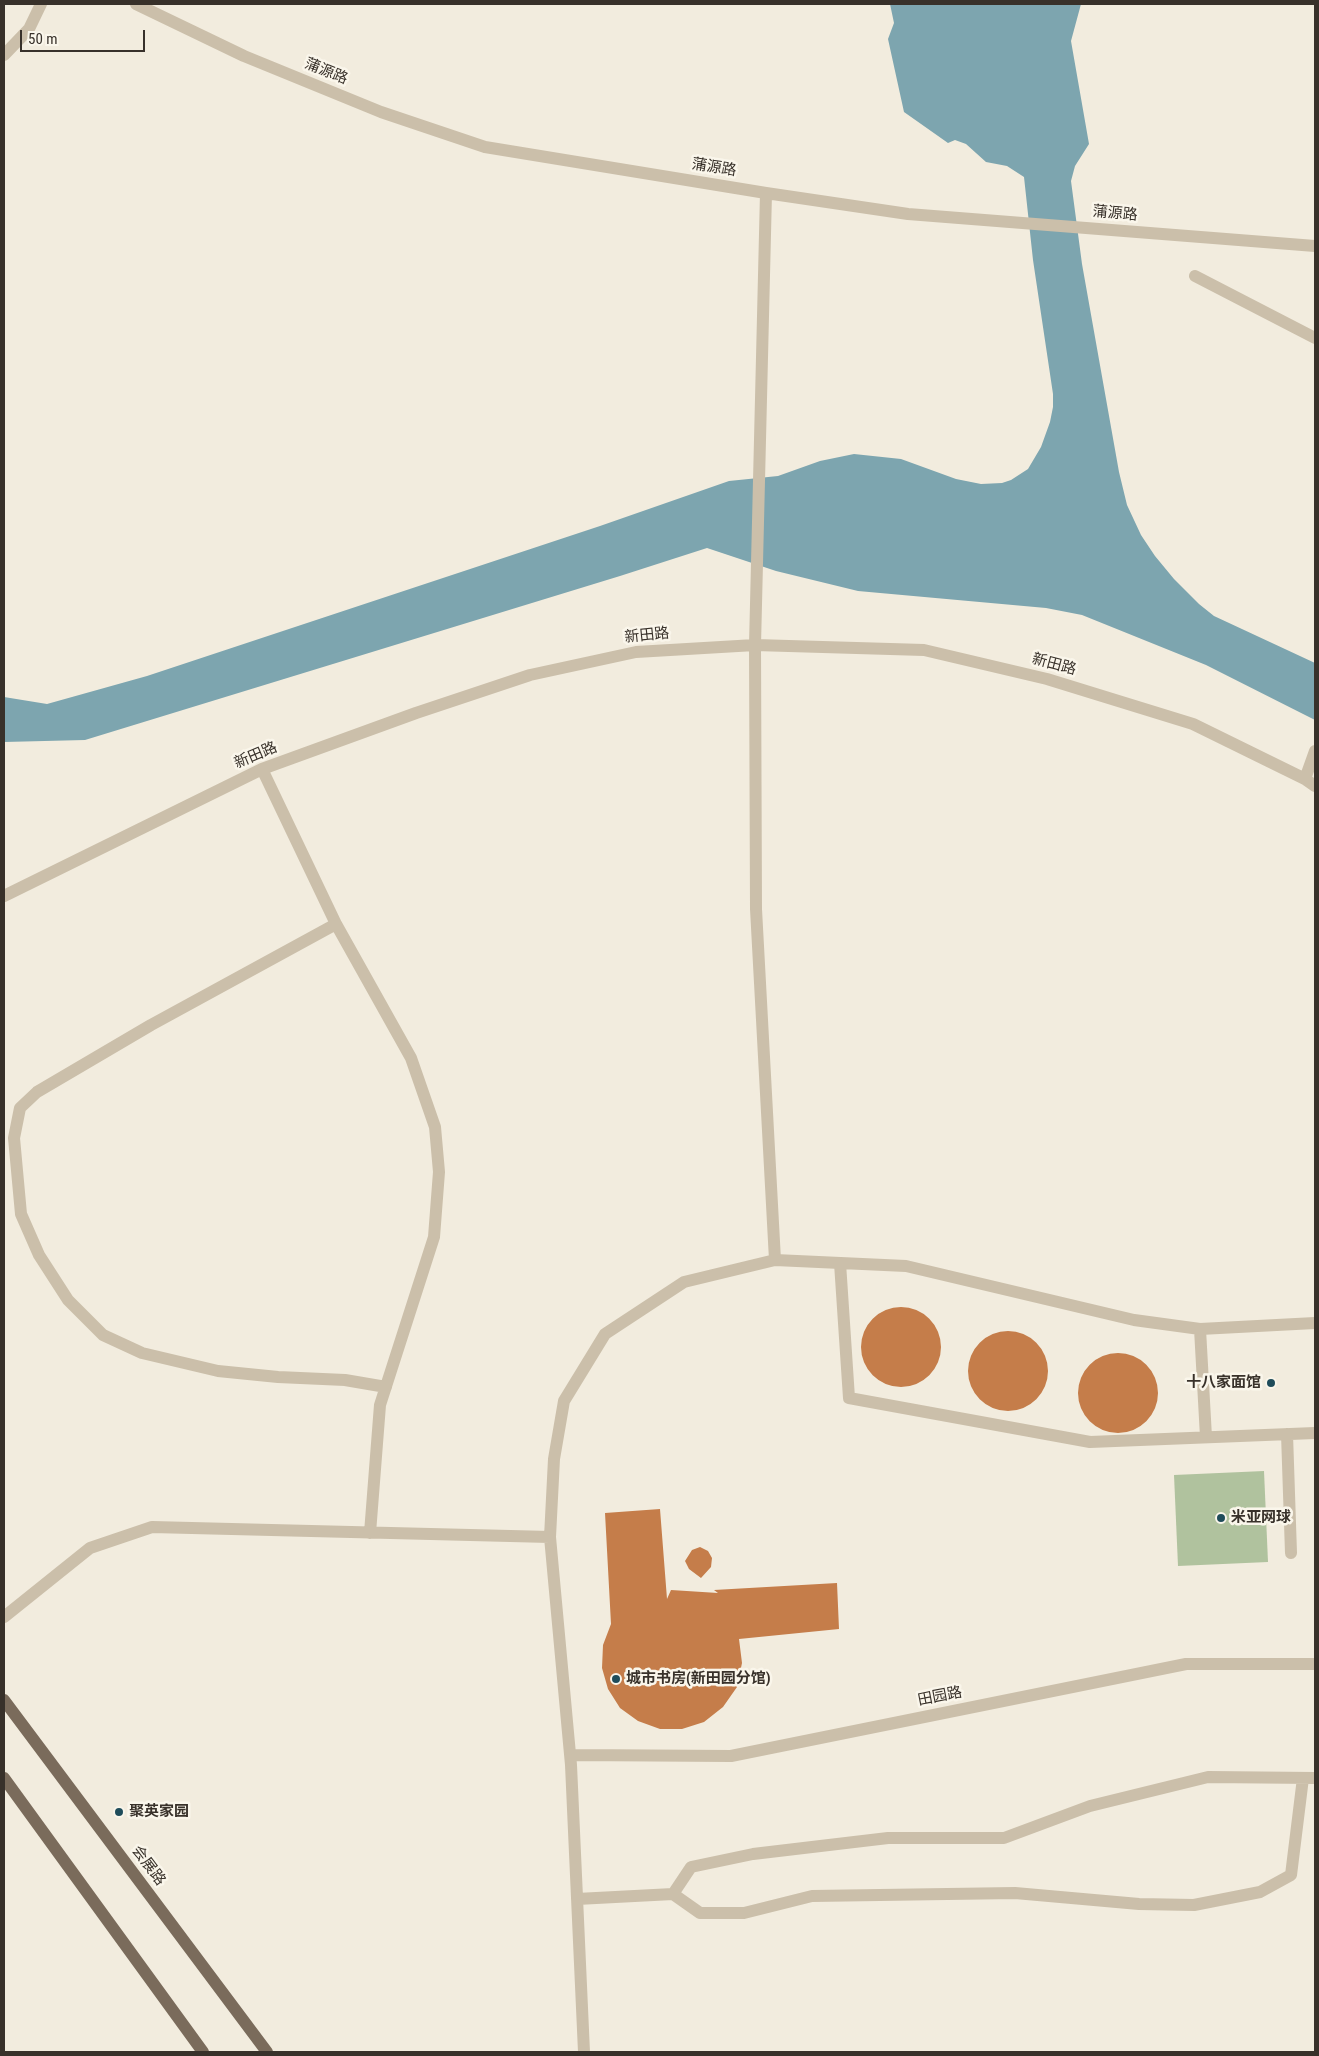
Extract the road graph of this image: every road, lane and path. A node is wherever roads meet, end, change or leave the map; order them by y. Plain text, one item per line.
1 (41, 4) edge
2 (136, 4) edge
3 (4, 55) edge
4 (766, 193) junction
5 (1315, 246) edge
6 (1195, 276) dead end
7 (1315, 338) edge
8 (755, 645) junction
9 (1315, 751) edge
10 (262, 769) junction
11 (1310, 782) edge
12 (4, 896) edge
13 (336, 924) junction
14 (775, 1260) junction
15 (840, 1263) junction
16 (1315, 1323) edge
17 (1200, 1329) junction
18 (386, 1387) junction
19 (1315, 1433) edge
20 (1286, 1434) junction
21 (1206, 1437) junction
22 (370, 1533) junction
23 (550, 1537) junction
24 (1291, 1553) dead end
25 (4, 1617) edge
26 (1315, 1664) edge
27 (4, 1700) edge
28 (571, 1754) junction
29 (4, 1778) edge
30 (1309, 1778) edge
31 (673, 1894) junction
32 (577, 1899) junction
33 (203, 2052) edge
34 (267, 2052) edge
35 (584, 2052) edge

1 - 3 street
2 - 4 street, 蒲源路
4 - 5 street, 蒲源路
4 - 8 street
6 - 7 street
8 - 10 street, 新田路
8 - 11 street, 新田路
8 - 14 street
9 - 11 street
10 - 12 street, 新田路
10 - 13 street
13 - 18 street
13 - 18 street
14 - 15 street
14 - 23 street
15 - 17 street
15 - 21 street
16 - 17 street
17 - 21 street
18 - 22 street
19 - 20 street
20 - 21 street
20 - 24 street
22 - 23 street
22 - 25 street
23 - 28 street
26 - 28 street, 田园路
27 - 34 main road, 会展路
28 - 32 street
29 - 33 main road
30 - 31 street
30 - 31 street
31 - 32 street
32 - 35 street

